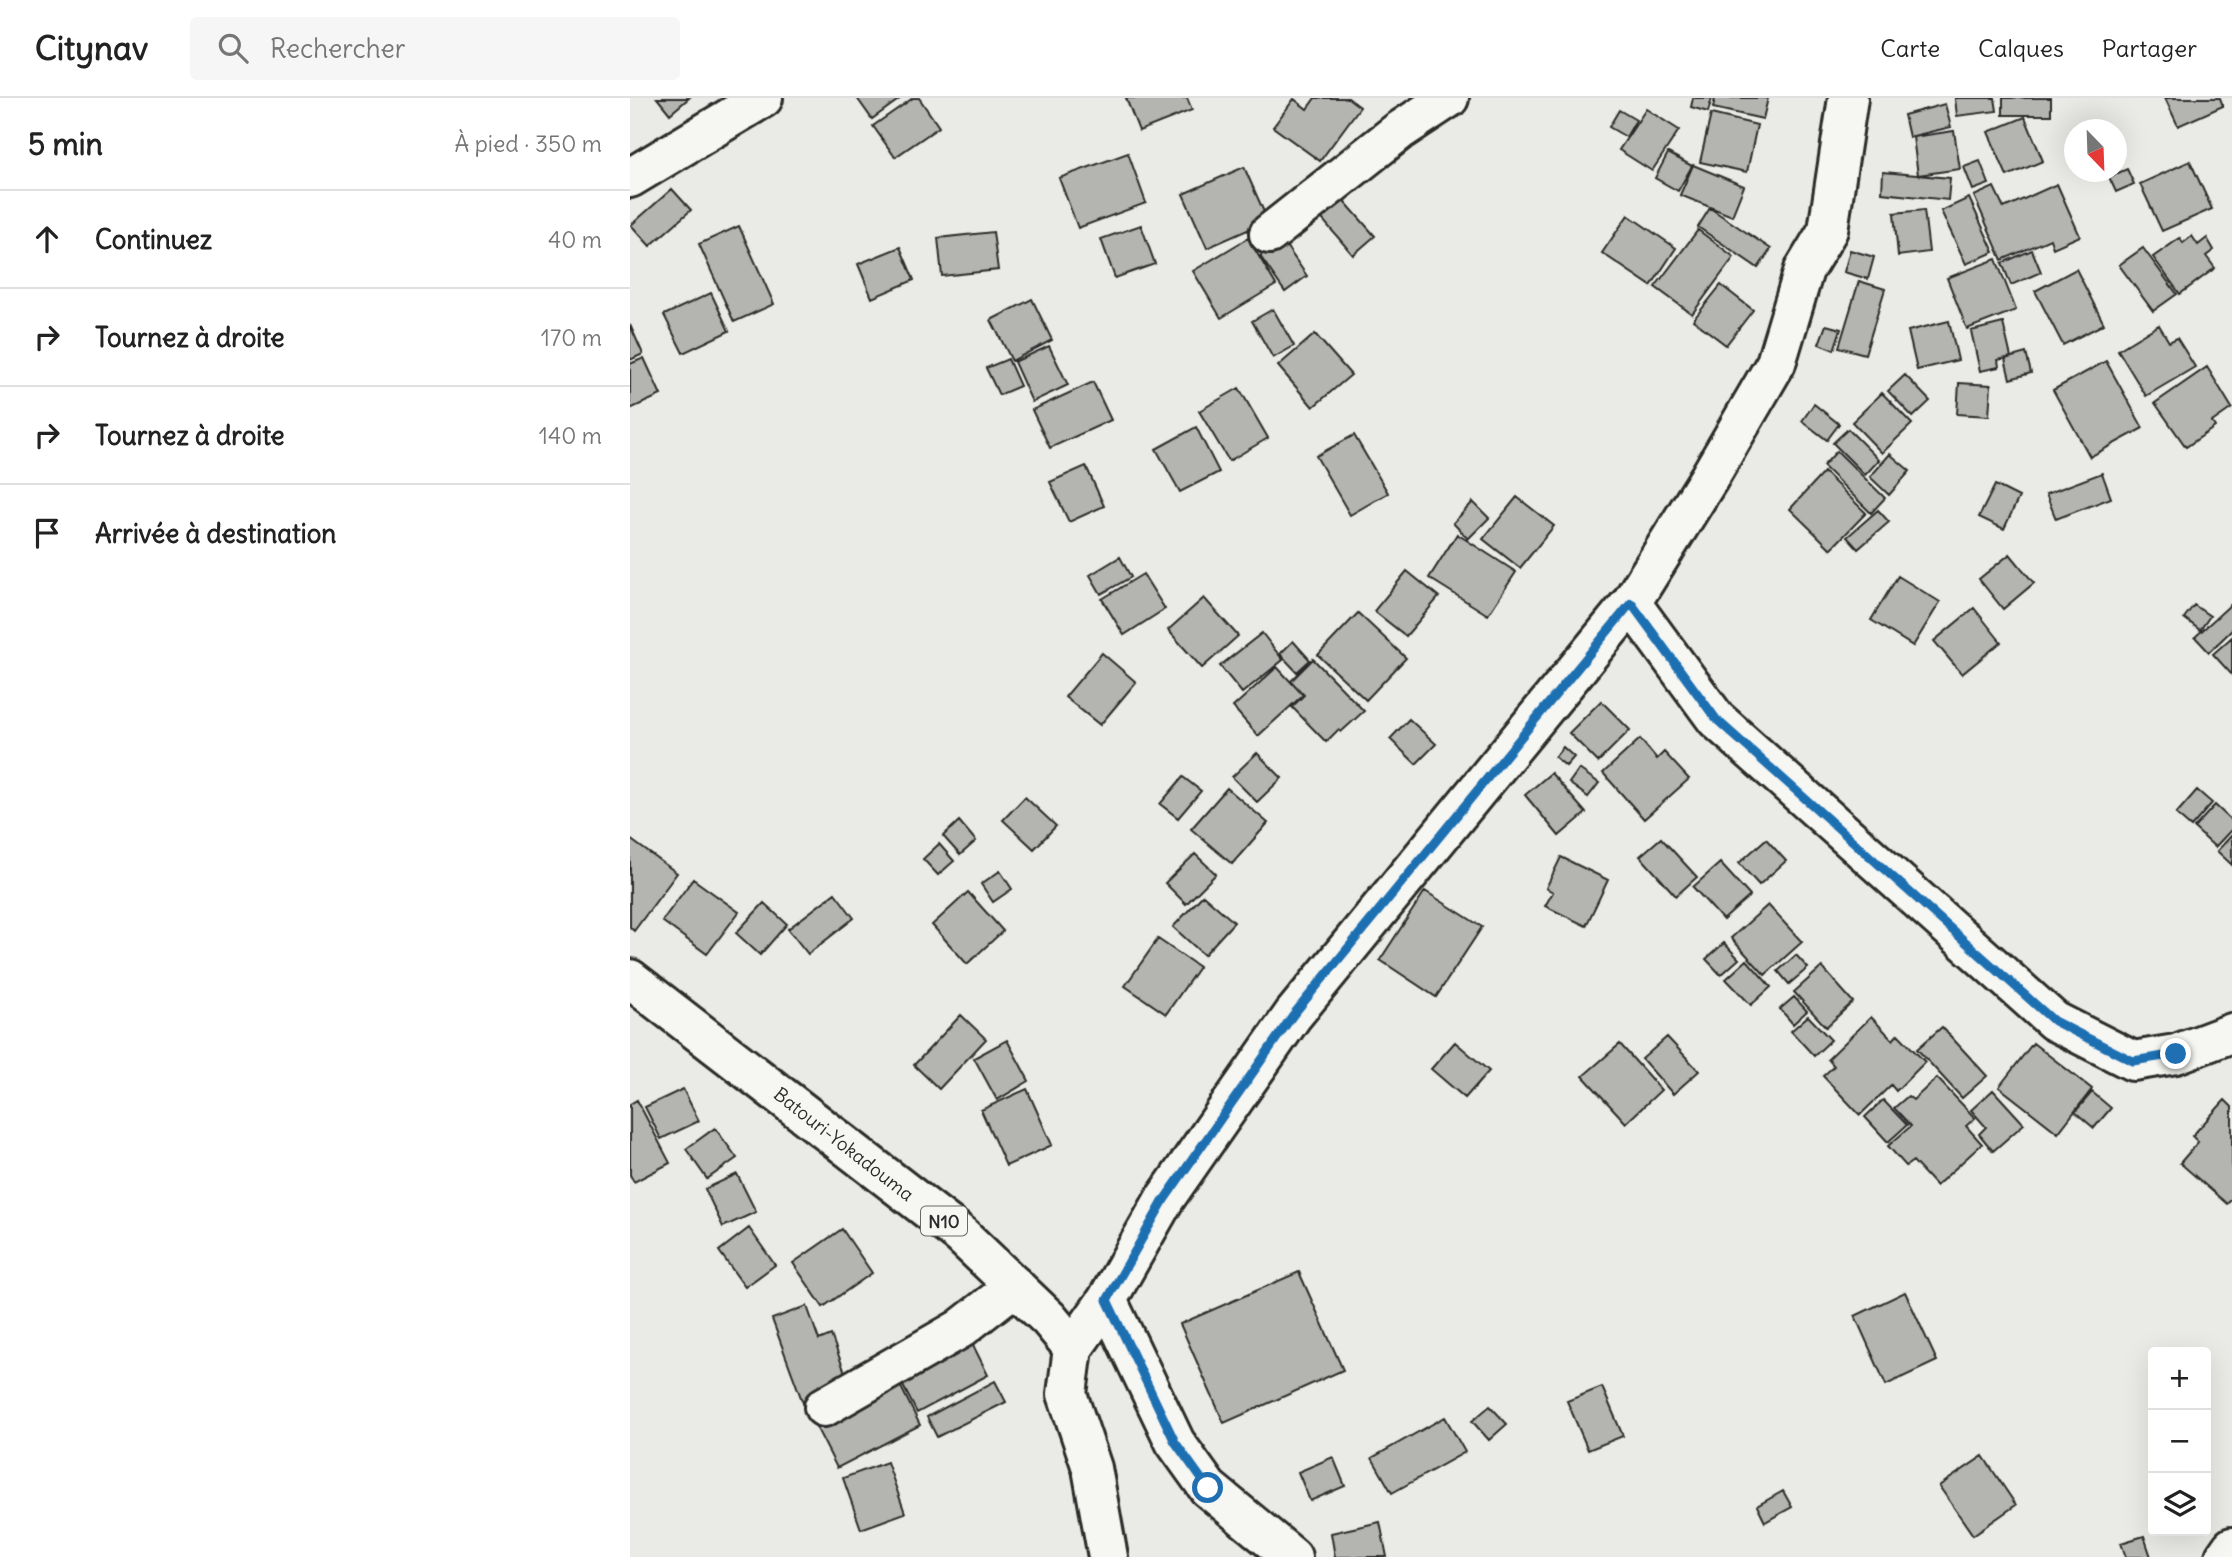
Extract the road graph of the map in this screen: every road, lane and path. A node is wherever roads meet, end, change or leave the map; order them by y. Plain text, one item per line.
1 (763, 98) edge
2 (1449, 98) edge
3 (1848, 98) edge
4 (630, 178) edge
5 (1269, 234) dead end
6 (1631, 603) junction
7 (630, 978) edge
8 (2232, 1033) edge
9 (1015, 1286) junction
10 (1107, 1300) junction
11 (1073, 1348) junction
12 (824, 1407) dead end
13 (2232, 1547) edge
14 (1108, 1557) edge
15 (1292, 1557) edge
16 (2225, 1557) edge

1 - 4 main road
2 - 5 main road
3 - 6 main road
6 - 8 main road
6 - 10 main road
7 - 9 main road, Batouri-Yokadouma / N10
9 - 11 main road, Batouri-Yokadouma / N10
9 - 12 main road
10 - 11 main road
10 - 15 main road
11 - 14 main road
13 - 16 main road

